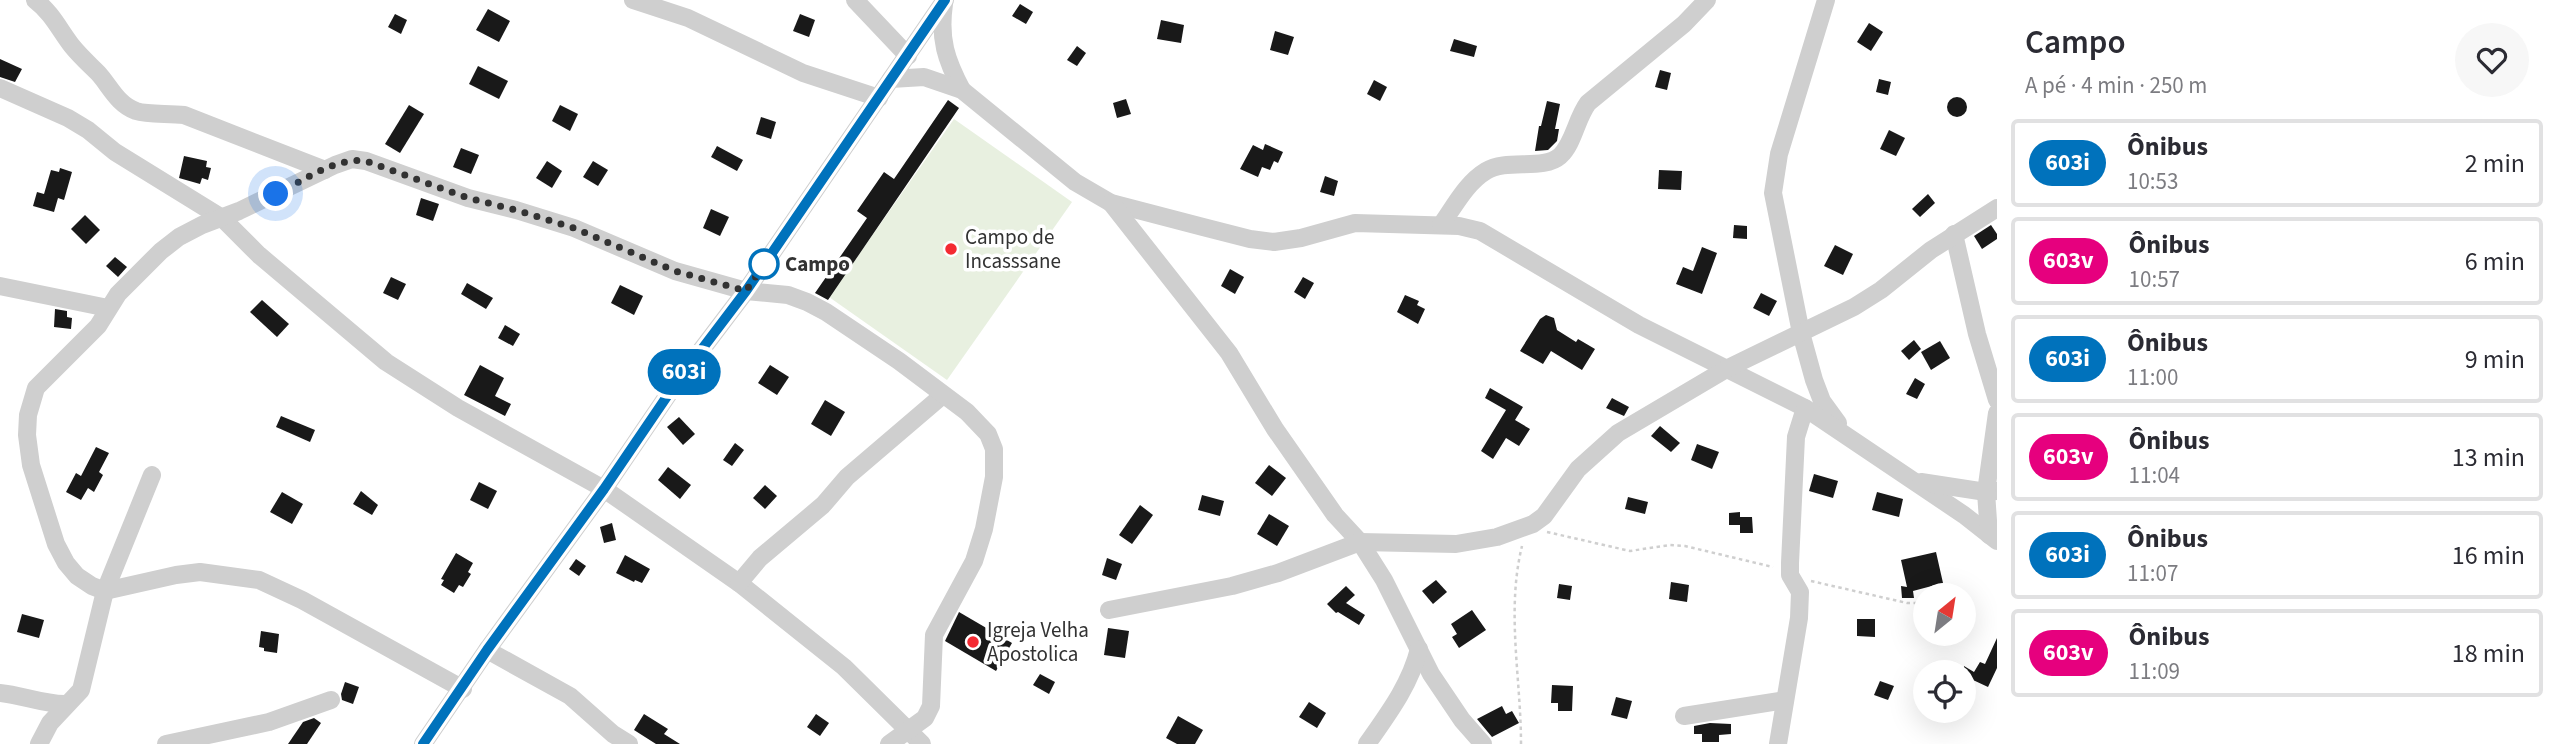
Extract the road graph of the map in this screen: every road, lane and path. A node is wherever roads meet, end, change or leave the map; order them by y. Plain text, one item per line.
1 (35, 0) edge
2 (633, 0) edge
3 (855, 0) edge
4 (1707, 0) edge
5 (1826, 0) edge
6 (937, 3) edge
7 (908, 56) junction
8 (891, 79) junction
9 (0, 88) edge
10 (962, 90) junction
11 (879, 98) junction
12 (326, 170) junction
13 (1111, 203) junction
14 (1997, 208) edge
15 (222, 218) junction
16 (1441, 225) junction
17 (1954, 234) junction
18 (0, 286) edge
19 (746, 291) junction
20 (108, 308) junction
21 (1801, 333) junction
22 (1728, 368) junction
23 (943, 394) junction
24 (1997, 400) edge
25 (1805, 408) junction
26 (1997, 413) edge
27 (1846, 434) junction
28 (152, 475) dead end
29 (1915, 481) junction
30 (604, 489) junction
31 (1991, 491) edge
32 (1527, 526) junction
33 (1993, 538) edge
34 (1360, 542) junction
35 (1791, 574) junction
36 (739, 583) junction
37 (105, 592) junction
38 (1913, 603) edge
39 (1109, 610) dead end
40 (1419, 649) junction
41 (487, 650) junction
42 (463, 689) junction
43 (0, 693) edge
44 (1785, 699) junction
45 (331, 701) dead end
46 (67, 704) junction
47 (1684, 716) dead end
48 (908, 730) junction
49 (39, 744) edge
50 (166, 744) edge
51 (423, 744) edge
52 (629, 744) edge
53 (889, 744) edge
54 (922, 744) edge
55 (1367, 744) edge
56 (1483, 744) edge
57 (1521, 744) edge
58 (1778, 744) edge

1 - 12 street
2 - 11 street
3 - 7 street
4 - 16 street
5 - 21 street
6 - 7 street
6 - 10 street
7 - 8 street
8 - 10 street
8 - 11 street
9 - 15 street
10 - 13 street
11 - 19 street
12 - 15 street
12 - 19 street
13 - 16 street
13 - 34 street
14 - 17 street
15 - 20 street
15 - 30 street
16 - 22 street
17 - 21 street
17 - 24 street
18 - 20 street
19 - 23 street
19 - 30 street
20 - 37 street
21 - 22 street
21 - 27 street
22 - 25 street
22 - 32 street
23 - 36 street
23 - 48 street
25 - 27 street
25 - 35 street
26 - 31 street
27 - 29 street
28 - 37 street
29 - 31 street
29 - 33 street
30 - 36 street
30 - 41 street
31 - 33 street
32 - 34 street
32 - 35 path
32 - 57 path
34 - 39 street
34 - 40 street
35 - 38 path
35 - 44 street
36 - 48 street
37 - 42 street
37 - 46 street
40 - 55 street
40 - 56 street
41 - 42 street
41 - 52 street
42 - 51 street
43 - 46 street
44 - 47 street
44 - 58 street
45 - 50 street
46 - 49 street
48 - 53 street
48 - 54 street

